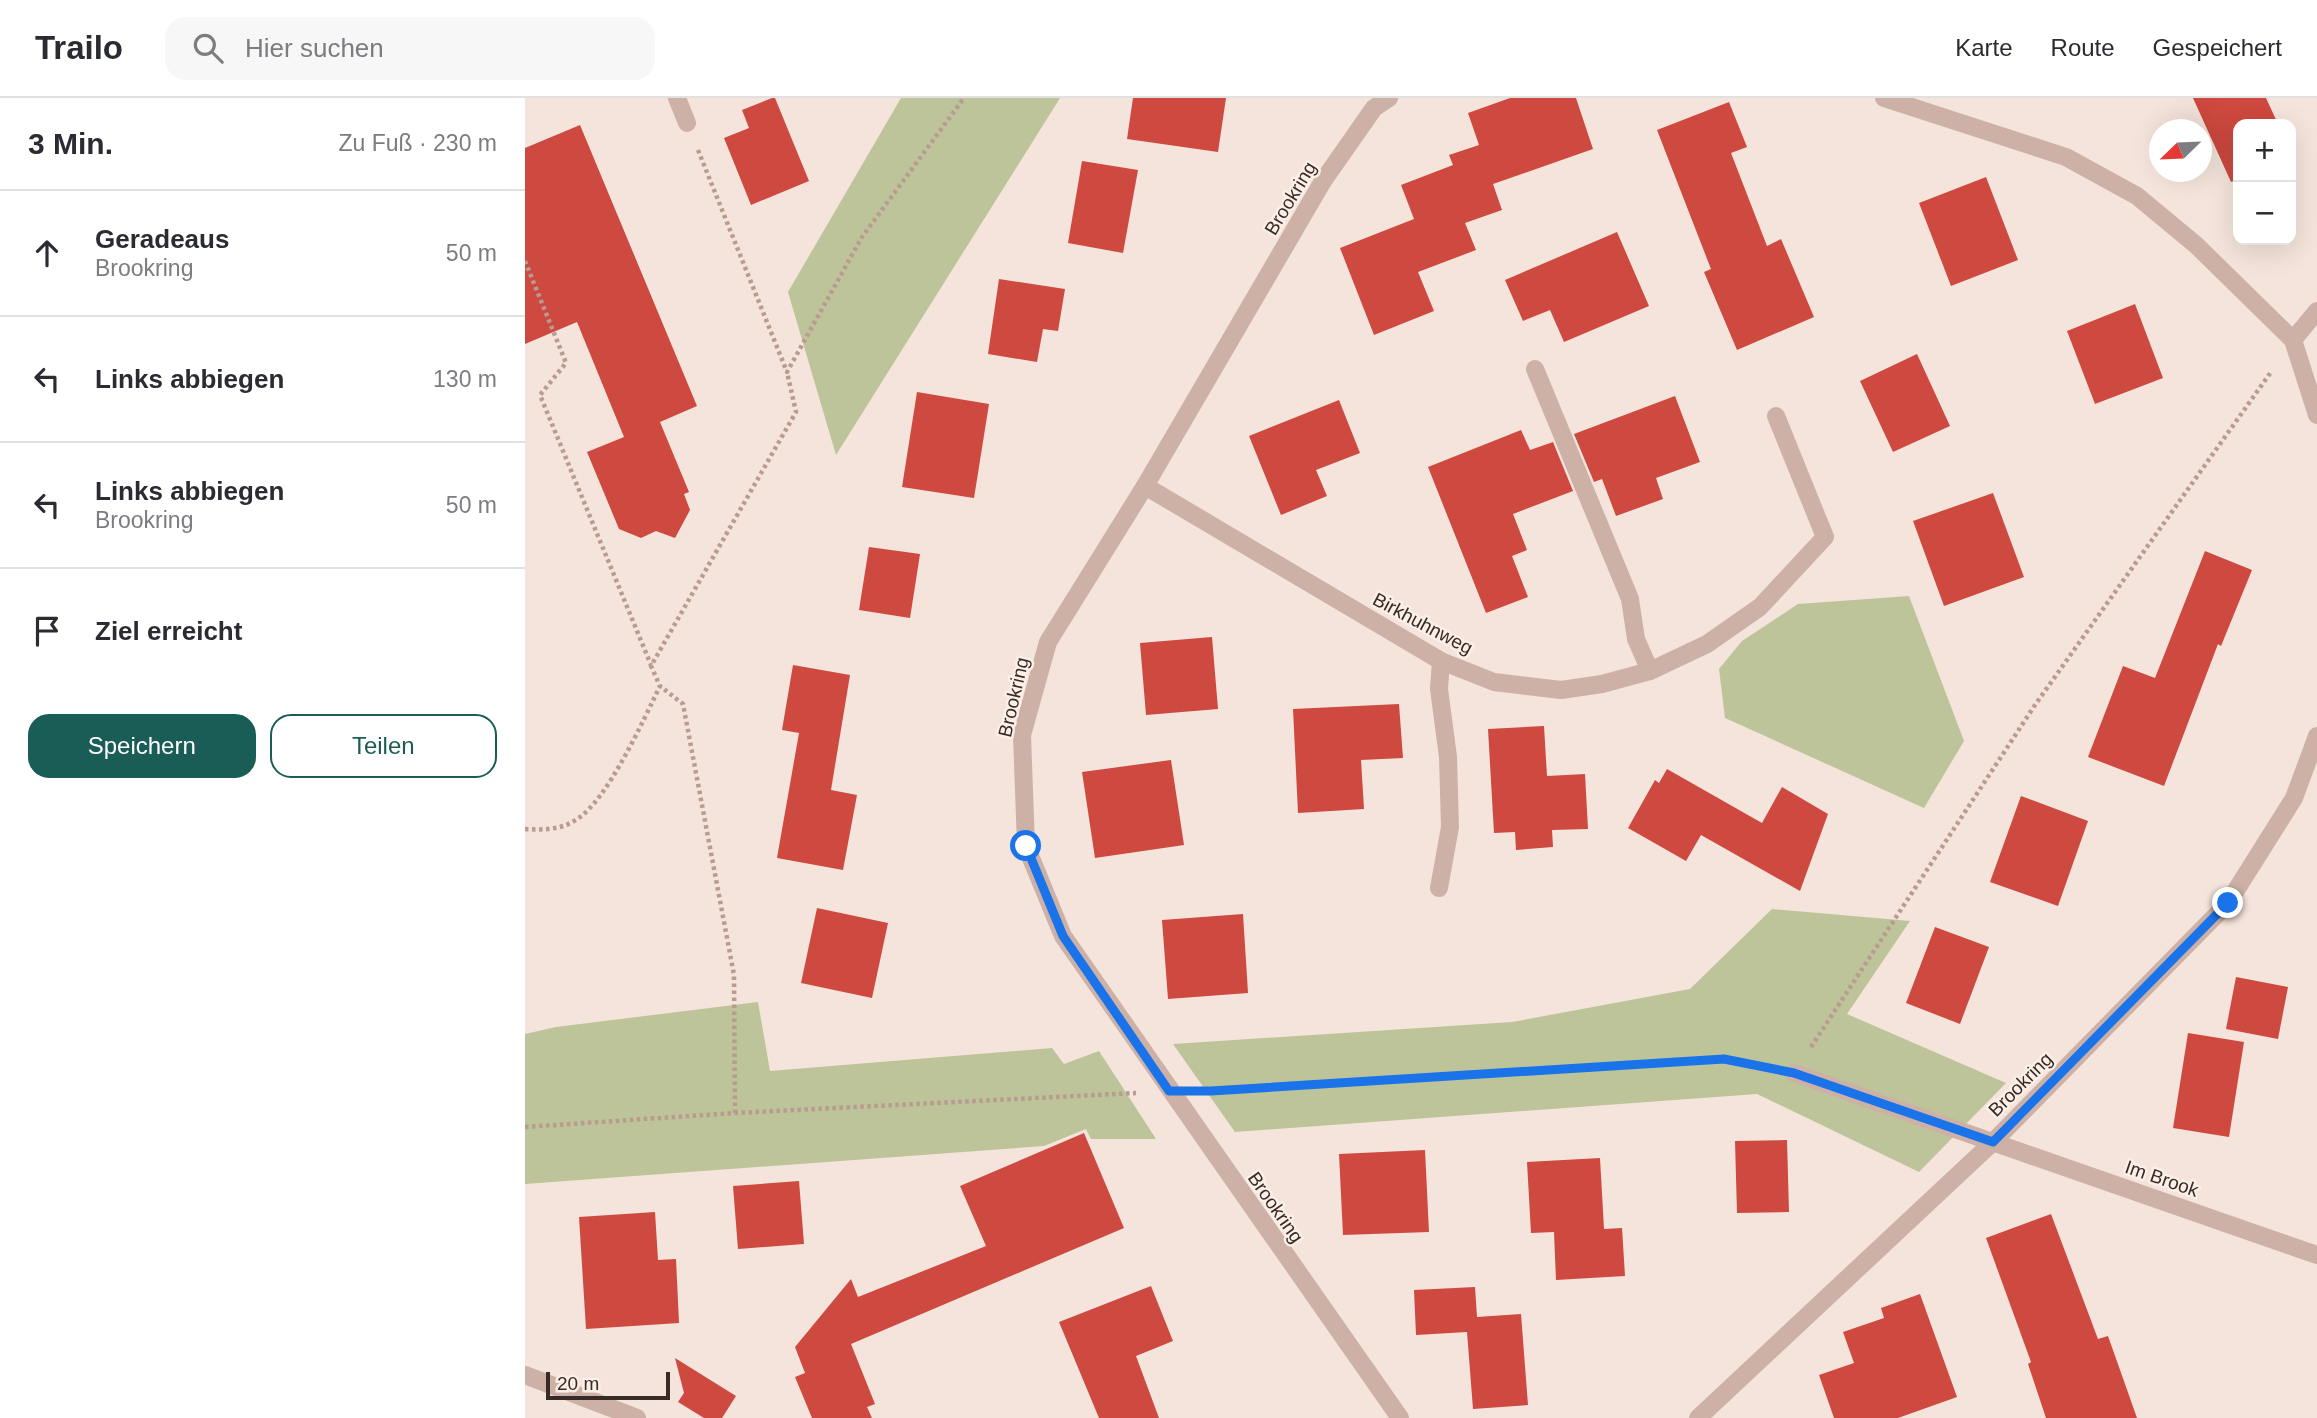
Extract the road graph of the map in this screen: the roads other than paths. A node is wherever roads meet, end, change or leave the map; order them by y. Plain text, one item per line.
1 (677, 98) edge
2 (1389, 98) edge
3 (1884, 98) edge
4 (687, 123) road end
5 (2317, 311) edge
6 (2293, 340) junction
7 (1535, 369) dead end
8 (1776, 415) dead end
9 (2317, 415) edge
10 (1145, 486) junction
11 (1441, 661) junction
12 (1650, 671) junction
13 (2317, 736) edge
14 (1439, 888) dead end
15 (1794, 1073) road end
16 (1993, 1142) junction
17 (2317, 1255) edge
18 (525, 1375) edge
19 (637, 1418) edge
20 (1400, 1418) edge
21 (1698, 1418) edge

1 - 4 street
2 - 10 street, Brookring
3 - 6 street
5 - 6 street
6 - 9 street
7 - 12 street
8 - 12 street, Birkhuhnweg
10 - 11 street, Birkhuhnweg
10 - 20 street, Brookring
11 - 12 street, Birkhuhnweg
11 - 14 street
13 - 16 street, Brookring
15 - 16 street, Im Brook
16 - 17 street, Im Brook
16 - 21 street, Brookring
18 - 19 street

